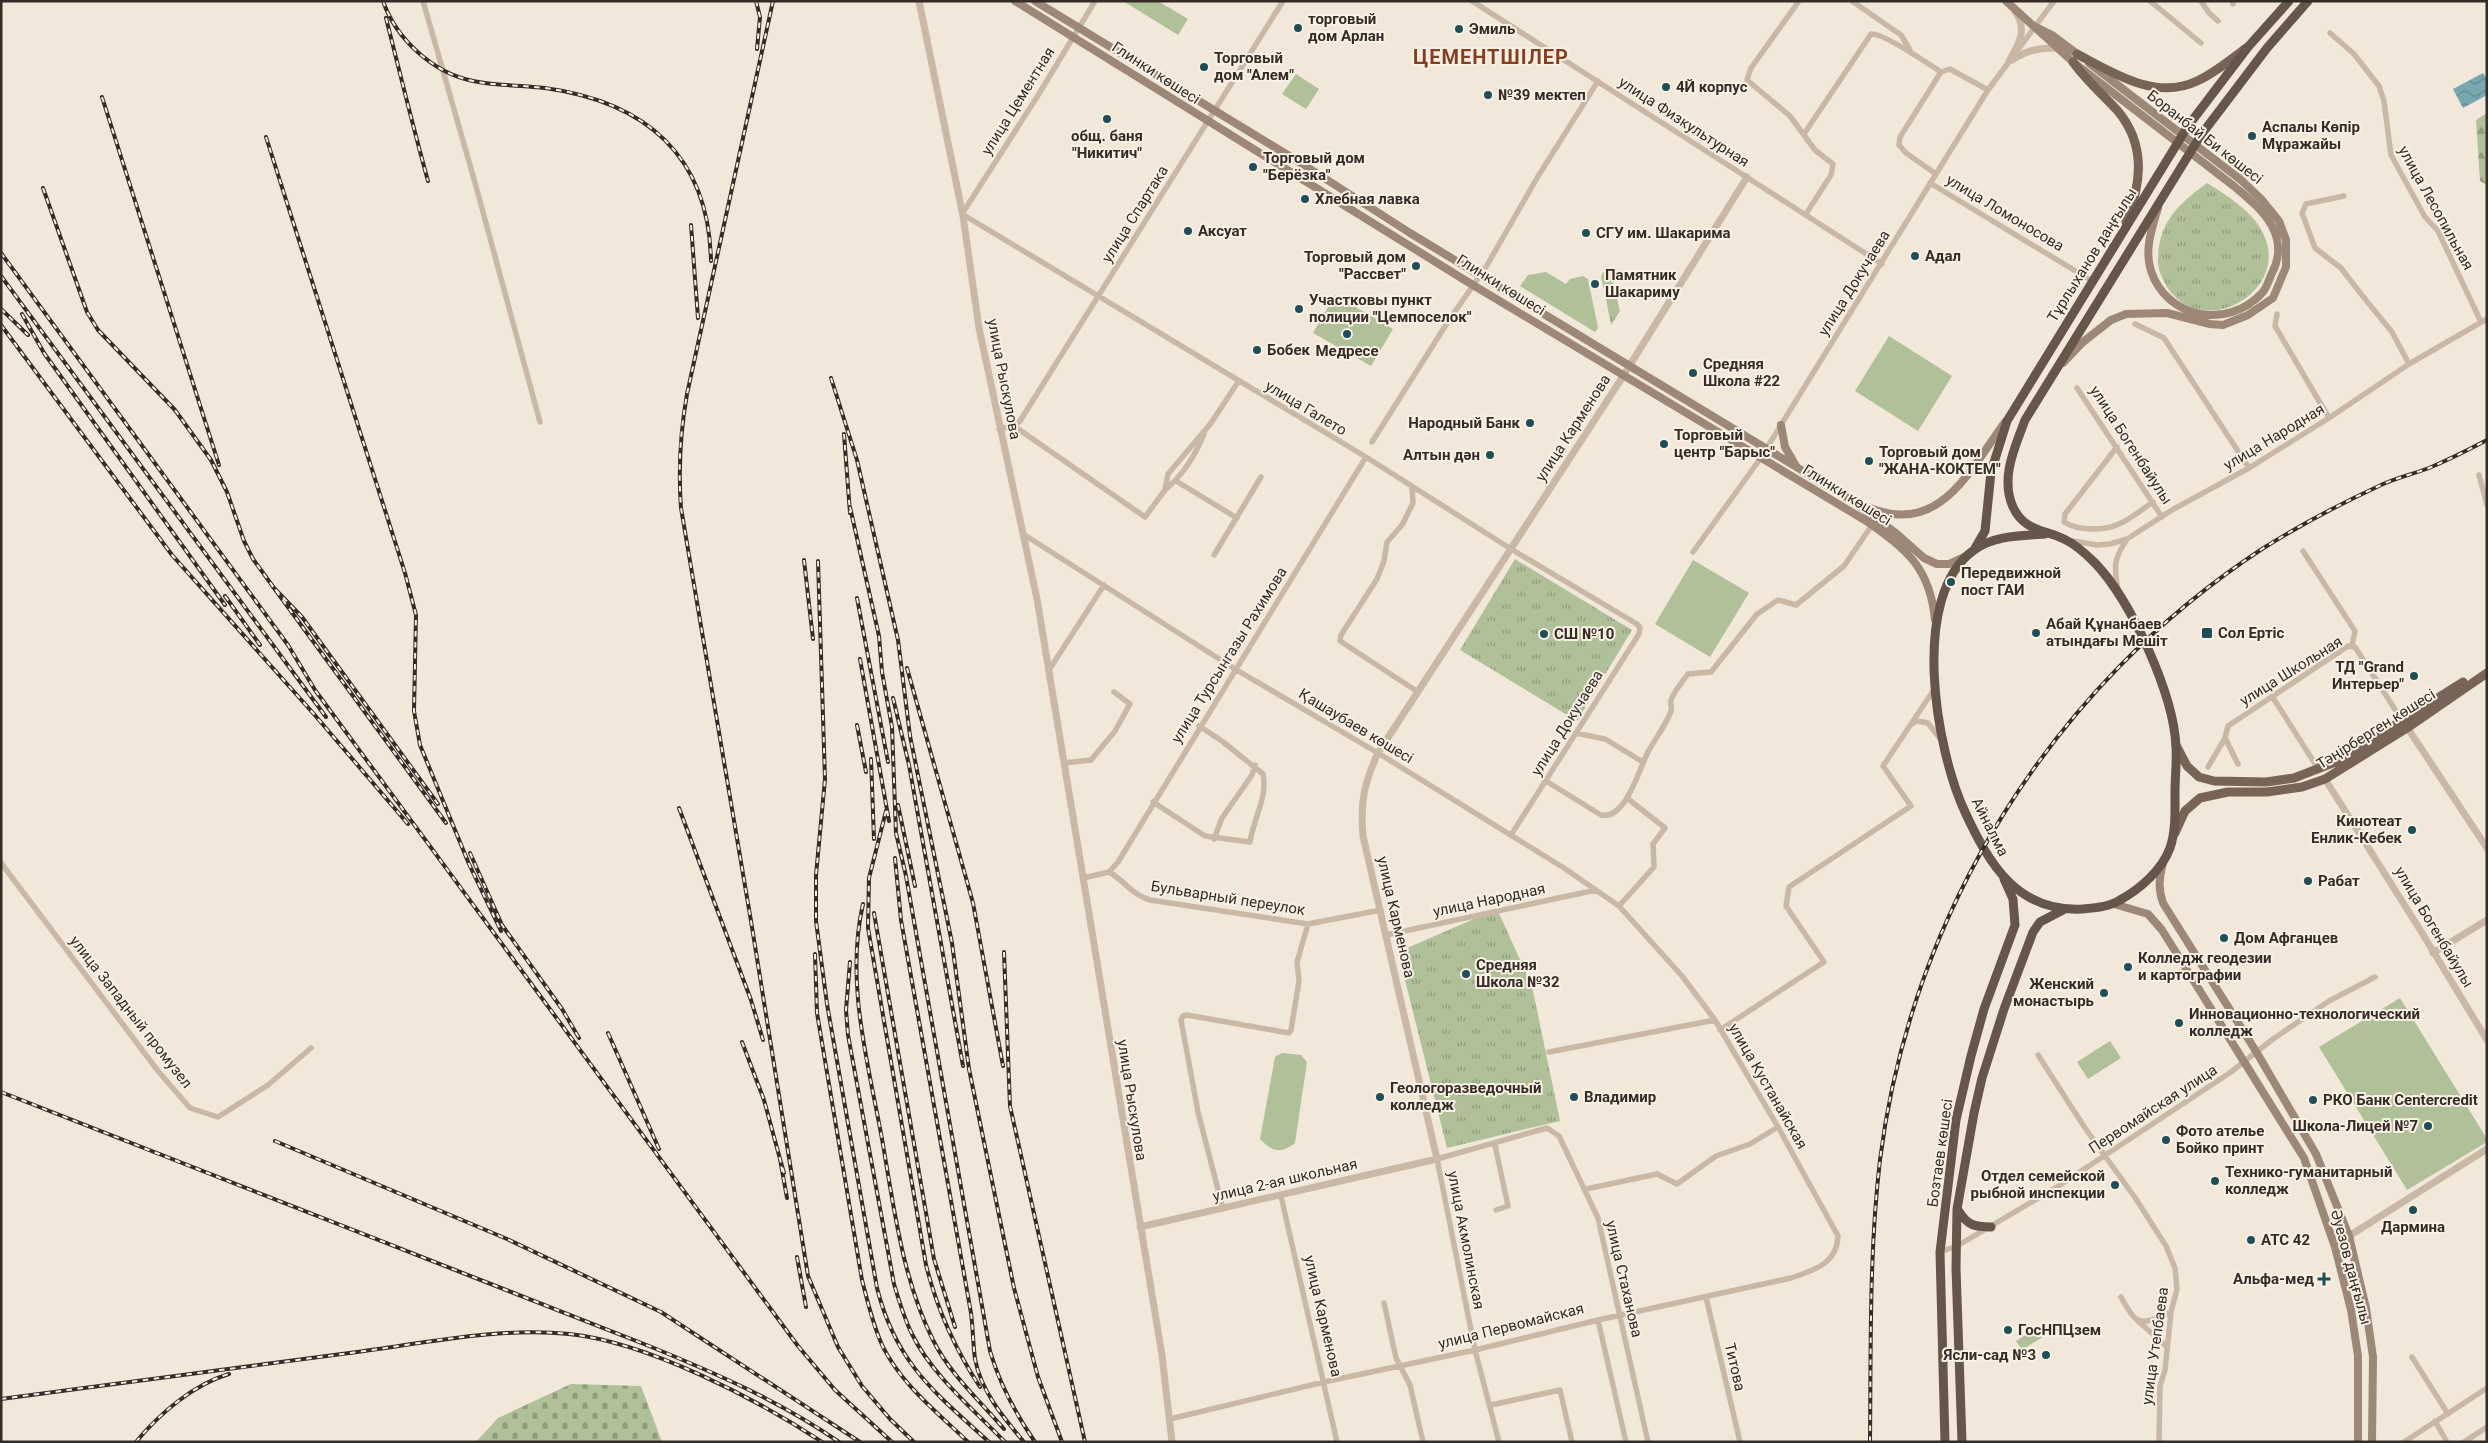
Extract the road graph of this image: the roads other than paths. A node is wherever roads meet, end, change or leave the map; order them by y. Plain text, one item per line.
1 (423, 1) edge
2 (919, 1) edge
3 (1016, 1) edge
4 (1035, 1) edge
5 (1095, 1) edge
6 (1283, 1) edge
7 (1472, 1) edge
8 (1799, 1) edge
9 (1852, 1) edge
10 (2054, 1) edge
11 (2150, 1) edge
12 (2201, 1) edge
13 (2289, 1) edge
14 (2308, 1) edge
15 (2008, 3) edge
16 (2218, 21) dead end
17 (2036, 27) junction
18 (1078, 28) junction
19 (2330, 33) dead end
20 (1074, 36) junction
21 (2200, 43) dead end
22 (2248, 47) junction
23 (2057, 48) junction
24 (1910, 50) junction
25 (2075, 58) junction
26 (2009, 61) junction
27 (1940, 72) junction
28 (1598, 81) junction
29 (1988, 90) junction
30 (1214, 111) junction
31 (1207, 122) junction
32 (1804, 134) junction
33 (1936, 174) junction
34 (1747, 177) junction
35 (1930, 183) junction
36 (2162, 196) junction
37 (2344, 196) dead end
38 (962, 214) junction
39 (1806, 214) junction
40 (2120, 237) junction
41 (1882, 264) junction
42 (1481, 274) junction
43 (2092, 281) junction
44 (1472, 284) junction
45 (1099, 296) junction
46 (2277, 314) dead end
47 (2210, 320) junction
48 (2484, 320) edge
49 (2135, 324) dead end
50 (1630, 364) junction
51 (2409, 364) junction
52 (2055, 371) junction
53 (1623, 375) junction
54 (1238, 382) junction
55 (2077, 388) dead end
56 (2329, 418) junction
57 (2007, 420) junction
58 (540, 422) dead end
59 (1014, 426) junction
60 (1781, 426) junction
61 (1000, 429) junction
62 (1205, 430) junction
63 (1372, 442) dead end
64 (2116, 446) junction
65 (1766, 450) junction
66 (1366, 457) junction
67 (1760, 459) junction
68 (1797, 468) junction
69 (2249, 468) junction
70 (2478, 475) dead end
71 (1261, 477) dead end
72 (1176, 481) junction
73 (1412, 488) junction
74 (1165, 490) junction
75 (1851, 500) junction
76 (2153, 502) junction
77 (2487, 505) edge
78 (2162, 517) junction
79 (1237, 518) junction
80 (1872, 525) junction
81 (1023, 534) junction
82 (2045, 534) junction
83 (2063, 539) junction
84 (2127, 539) junction
85 (1511, 549) junction
86 (2303, 551) dead end
87 (1693, 552) dead end
88 (1972, 552) junction
89 (1214, 555) dead end
90 (1104, 586) junction
91 (2119, 596) junction
92 (1936, 620) junction
93 (1637, 624) joint
94 (2352, 646) junction
95 (2487, 668) edge
96 (1234, 669) junction
97 (1049, 670) junction
98 (2487, 673) edge
99 (1935, 688) junction
100 (1114, 692) dead end
101 (1418, 692) junction
102 (2272, 696) junction
103 (2405, 725) junction
104 (1199, 726) junction
105 (1908, 726) junction
106 (1576, 733) junction
107 (2225, 738) junction
108 (2176, 745) junction
109 (1945, 746) junction
110 (1378, 753) junction
111 (1643, 762) junction
112 (1064, 763) junction
113 (2238, 764) dead end
114 (1255, 765) junction
115 (2208, 767) dead end
116 (2319, 770) junction
117 (2325, 779) junction
118 (1546, 781) junction
119 (1627, 798) junction
120 (1153, 802) junction
121 (1512, 835) junction
122 (2174, 835) junction
123 (1214, 839) junction
124 (2487, 848) edge
125 (2164, 861) junction
126 (1, 863) edge
127 (1111, 870) junction
128 (1083, 878) junction
129 (2004, 879) junction
130 (1596, 890) junction
131 (2114, 904) junction
132 (1619, 906) junction
133 (1380, 910) junction
134 (2063, 910) junction
135 (2487, 920) edge
136 (1308, 924) junction
137 (1386, 935) junction
138 (2433, 953) junction
139 (1664, 956) joint
140 (2375, 978) dead end
141 (1715, 1020) junction
142 (1720, 1030) junction
143 (2487, 1040) edge
144 (311, 1048) dead end
145 (1549, 1052) dead end
146 (2257, 1053) junction
147 (2038, 1055) dead end
148 (2245, 1062) junction
149 (1778, 1127) junction
150 (1495, 1145) junction
151 (2486, 1151) edge
152 (2106, 1155) junction
153 (1437, 1160) junction
154 (1586, 1189) junction
155 (1281, 1196) junction
156 (1223, 1209) junction
157 (1957, 1209) junction
158 (1496, 1210) dead end
159 (1140, 1227) junction
160 (1991, 1227) junction
161 (1838, 1236) joint
162 (2349, 1236) junction
163 (1957, 1246) junction
164 (1940, 1252) junction
165 (1706, 1297) junction
166 (2121, 1297) dead end
167 (1384, 1303) dead end
168 (2171, 1312) junction
169 (1620, 1316) junction
170 (1598, 1320) junction
171 (2136, 1320) junction
172 (2167, 1347) junction
173 (1475, 1350) junction
174 (2412, 1356) dead end
175 (1402, 1366) junction
176 (1324, 1382) junction
177 (2487, 1388) edge
178 (1491, 1405) junction
179 (2448, 1414) junction
180 (1170, 1419) junction
181 (2436, 1421) junction
182 (2487, 1428) edge
183 (1172, 1442) edge
184 (1338, 1442) edge
185 (1423, 1442) edge
186 (1499, 1442) edge
187 (1572, 1442) edge
188 (1626, 1442) edge
189 (1648, 1442) edge
190 (1740, 1442) edge
191 (1946, 1442) edge
192 (1962, 1442) edge
193 (2159, 1442) edge
194 (2358, 1442) edge
195 (2372, 1442) edge
196 (2404, 1442) edge
197 (2447, 1442) edge
198 (2464, 1442) edge

1 - 58 street
2 - 38 street, улица Рыскулова
3 - 20 main road, Глинки көшесі
4 - 18 main road, Глинки көшесі
5 - 18 street, улица Цементная
6 - 30 street, улица Спартака
7 - 28 street, улица Физкультурная
8 - 32 street
9 - 24 street
10 - 17 street, улица Докучаева
11 - 21 street
12 - 16 street
13 - 22 highway, Тұрлыханов даңғылы
14 - 36 highway, Тұрлыханов даңғылы
15 - 17 main road, Боранбай Би көшесі
15 - 26 street
17 - 23 main road, Боранбай Би көшесі
17 - 25 main road, Боранбай Би көшесі
17 - 26 street, улица Докучаева
18 - 20 street, улица Цементная
18 - 30 main road, Глинки көшесі
19 - 48 street, улица Лесопильная
20 - 31 main road, Глинки көшесі
20 - 38 street, улица Цементная
22 - 25 main road
22 - 40 highway, Тұрлыханов даңғылы
23 - 25 main road, Боранбай Би көшесі
23 - 26 street
24 - 27 street
24 - 32 street
25 - 40 main road
25 - 47 main road, Боранбай Би көшесі
26 - 29 street, улица Докучаева
27 - 29 street
27 - 33 street
28 - 34 street, улица Физкультурная
28 - 42 street
29 - 33 street, улица Докучаева
30 - 31 street, улица Спартака
30 - 42 main road, Глинки көшесі
31 - 44 main road, Глинки көшесі
31 - 45 street, улица Спартака
32 - 39 street
33 - 35 street, улица Докучаева
34 - 39 street, улица Физкультурная
34 - 50 street, улица Карменова
35 - 41 street, улица Докучаева
35 - 43 street, улица Ломоносова
36 - 47 main road
36 - 52 highway, Тұрлыханов даңғылы
37 - 51 street
38 - 45 street, улица Галето
38 - 61 street, улица Рыскулова
39 - 41 street, улица Физкультурная
40 - 43 highway, Тұрлыханов даңғылы
41 - 60 street, улица Докучаева
42 - 44 street
42 - 50 main road, Глинки көшесі
43 - 57 highway, Тұрлыханов даңғылы
44 - 53 main road, Глинки көшесі
44 - 63 street
45 - 54 street, улица Галето
45 - 59 street, улица Спартака
46 - 56 street
47 - 52 main road
48 - 51 street, улица Народная
49 - 69 street
50 - 53 street, улица Карменова
50 - 65 main road, Глинки көшесі
51 - 56 street, улица Народная
52 - 82 highway, Тұрлыханов даңғылы
53 - 67 main road, Глинки көшесі
53 - 85 street, улица Карменова
54 - 62 street
54 - 66 street, улица Галето
55 - 64 street, улица Богенбайулы
56 - 69 street, улица Народная
57 - 75 main road
57 - 88 highway, Тұрлыханов даңғылы
59 - 61 street
59 - 74 street
60 - 65 street, улица Докучаева
60 - 68 main road
61 - 81 street, улица Рыскулова
62 - 72 street
62 - 74 street
64 - 76 street, улица Богенбайулы
64 - 76 street
65 - 67 street, улица Докучаева
65 - 68 main road, Глинки көшесі
66 - 73 street, улица Галето
66 - 96 street, улица Турсынгазы Рахимова
67 - 80 main road, Глинки көшесі
67 - 87 street, улица Докучаева
68 - 75 main road, Глинки көшесі
69 - 78 street, улица Народная
70 - 77 street
71 - 79 street
72 - 74 street
72 - 79 street
73 - 85 street, улица Галето
73 - 101 street
75 - 88 main road, Глинки көшесі
76 - 78 street, улица Богенбайулы
78 - 84 street, улица Народная
79 - 89 street
80 - 92 main road, Глинки көшесі
80 - 111 street
81 - 90 street, Қашаубаев көшесі
81 - 97 street, улица Рыскулова
82 - 83 highway, Айналма
82 - 88 highway, Айналма
83 - 84 street, улица Народная
83 - 91 highway, Айналма
84 - 91 street
85 - 93 street, улица Галето
85 - 101 street, улица Карменова
86 - 94 street
88 - 92 highway, Айналма
90 - 96 street, Қашаубаев көшесі
90 - 97 street
91 - 108 highway, Айналма
92 - 99 highway, Айналма
93 - 106 street, улица Докучаева
94 - 102 street, улица Школьная
94 - 103 street, улица Школьная
95 - 103 main road
96 - 104 street, улица Турсынгазы Рахимова
96 - 110 street, Қашаубаев көшесі
97 - 112 street, улица Рыскулова
98 - 103 main road, Тәңірберген көшесі
99 - 105 street
99 - 109 highway, Айналма
100 - 112 street
101 - 110 street, улица Карменова
102 - 107 street, улица Школьная
102 - 116 street
103 - 116 main road, Тәңірберген көшесі
103 - 117 main road, Тәңірберген көшесі
103 - 124 street
104 - 114 street
104 - 120 street, улица Турсынгазы Рахимова
105 - 109 street
105 - 142 street
106 - 111 street
106 - 118 street, улица Докучаева
107 - 113 street
107 - 115 street, улица Школьная
108 - 116 main road, Тәңірберген көшесі
108 - 122 highway, Айналма
109 - 129 highway, Айналма
110 - 121 street, Қашаубаев көшесі
110 - 133 street, улица Карменова
111 - 119 street
112 - 128 street, улица Рыскулова
114 - 123 street
114 - 123 street
117 - 122 main road, Тәңірберген көшесі
117 - 138 street, улица Богенбайулы
118 - 119 street
118 - 121 street, улица Докучаева
119 - 132 street
120 - 123 street
120 - 127 street, улица Турсынгазы Рахимова
121 - 130 street, Қашаубаев көшесі
122 - 125 highway, Айналма
125 - 131 highway, Айналма
125 - 146 main road, Әуезов даңғылы
126 - 144 street, улица Западный промузел
127 - 128 street
127 - 136 street, Бульварный переулок
128 - 159 street, улица Рыскулова
129 - 134 highway, Айналма
129 - 164 highway, Бозтаев көшесі
130 - 132 street, Қашаубаев көшесі
130 - 137 street, улица Народная
131 - 134 highway, Айналма
131 - 148 main road, Әуезов даңғылы
132 - 139 street, Қашаубаев көшесі
133 - 136 street, Бульварный переулок
133 - 137 street, улица Карменова
134 - 157 highway, Бозтаев көшесі
135 - 138 street
136 - 156 street
137 - 153 street, улица Карменова
138 - 143 street, улица Богенбайулы
139 - 141 street, улица Кустанайская
140 - 146 street, Первомайская улица
141 - 142 street, улица Кустанайская
141 - 145 street
142 - 149 street, улица Кустанайская
146 - 148 street, Первомайская улица
146 - 162 main road, Әуезов даңғылы
147 - 152 street, улица Утепбаева
148 - 152 street, Первомайская улица
148 - 194 main road, Әуезов даңғылы
149 - 154 street
149 - 161 street, улица Кустанайская
150 - 153 street
150 - 154 street, улица Стаханова
150 - 158 street
151 - 162 street
152 - 160 street, Первомайская улица
152 - 168 street, улица Утепбаева
153 - 155 street, улица 2-ая школьная
153 - 173 street, улица Акмолинская
154 - 169 street, улица Стаханова
155 - 156 street, улица 2-ая школьная
155 - 176 street, улица Карменова
156 - 159 street, улица 2-ая школьная
157 - 160 highway
157 - 163 highway, Бозтаев көшесі
159 - 180 street, улица Рыскулова
160 - 163 street, Первомайская улица
161 - 165 street, улица Первомайская
162 - 195 main road, Әуезов даңғылы
163 - 164 street, Первомайская улица
163 - 192 highway, Бозтаев көшесі
164 - 191 highway, Бозтаев көшесі
165 - 169 street, улица Первомайская
165 - 190 street, Титова
166 - 171 street
167 - 175 street
168 - 171 street
168 - 172 street, улица Утепбаева
169 - 170 street, улица Первомайская
169 - 189 street, улица Стаханова
170 - 173 street, улица Первомайская
170 - 188 street
171 - 172 street
172 - 193 street, улица Утепбаева
173 - 175 street, улица Первомайская
173 - 178 street, улица Акмолинская
174 - 179 street
175 - 176 street, улица Первомайская
175 - 185 street
176 - 180 street, улица Первомайская
176 - 184 street, улица Карменова
177 - 179 street
178 - 186 street, улица Акмолинская
178 - 187 street
179 - 181 street
180 - 183 street, улица Рыскулова
181 - 196 street
181 - 197 street
182 - 198 street

